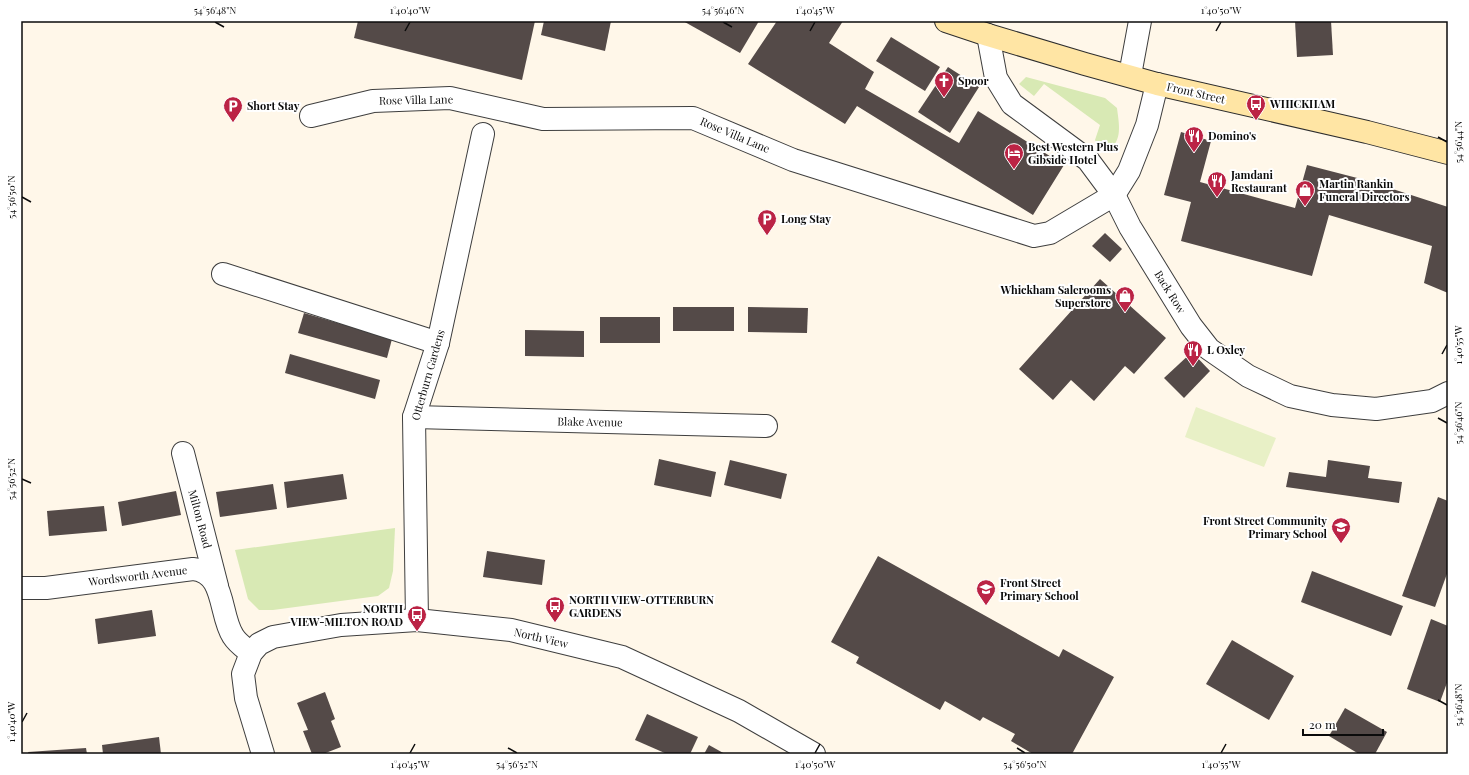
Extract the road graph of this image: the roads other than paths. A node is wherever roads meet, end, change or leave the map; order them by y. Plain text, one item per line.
1 (946, 21) edge
2 (1140, 21) edge
3 (988, 35) junction
4 (1130, 76) junction
5 (1157, 84) junction
6 (312, 116) dead end
7 (484, 134) dead end
8 (1448, 152) edge
9 (1114, 195) junction
10 (223, 274) dead end
11 (438, 343) junction
12 (1448, 393) edge
13 (414, 417) junction
14 (766, 426) dead end
15 (183, 453) dead end
16 (218, 586) junction
17 (21, 588) edge
18 (417, 620) junction
19 (251, 654) junction
20 (263, 754) edge
21 (814, 754) edge

1 - 3 main road, Front Street
2 - 4 street
3 - 4 main road, Front Street
3 - 9 street, Back Row
4 - 5 main road, Front Street
5 - 8 main road, Front Street
5 - 9 street
6 - 9 street, Rose Villa Lane
7 - 11 street, Otterburn Gardens
9 - 12 street, Back Row
10 - 11 street
11 - 13 street, Otterburn Gardens
13 - 14 street, Blake Avenue
13 - 18 street, Otterburn Gardens
15 - 16 street, Milton Road
16 - 17 street, Wordsworth Avenue
16 - 19 street, Wordsworth Avenue
18 - 19 street, North View
18 - 21 street, North View
19 - 20 street

